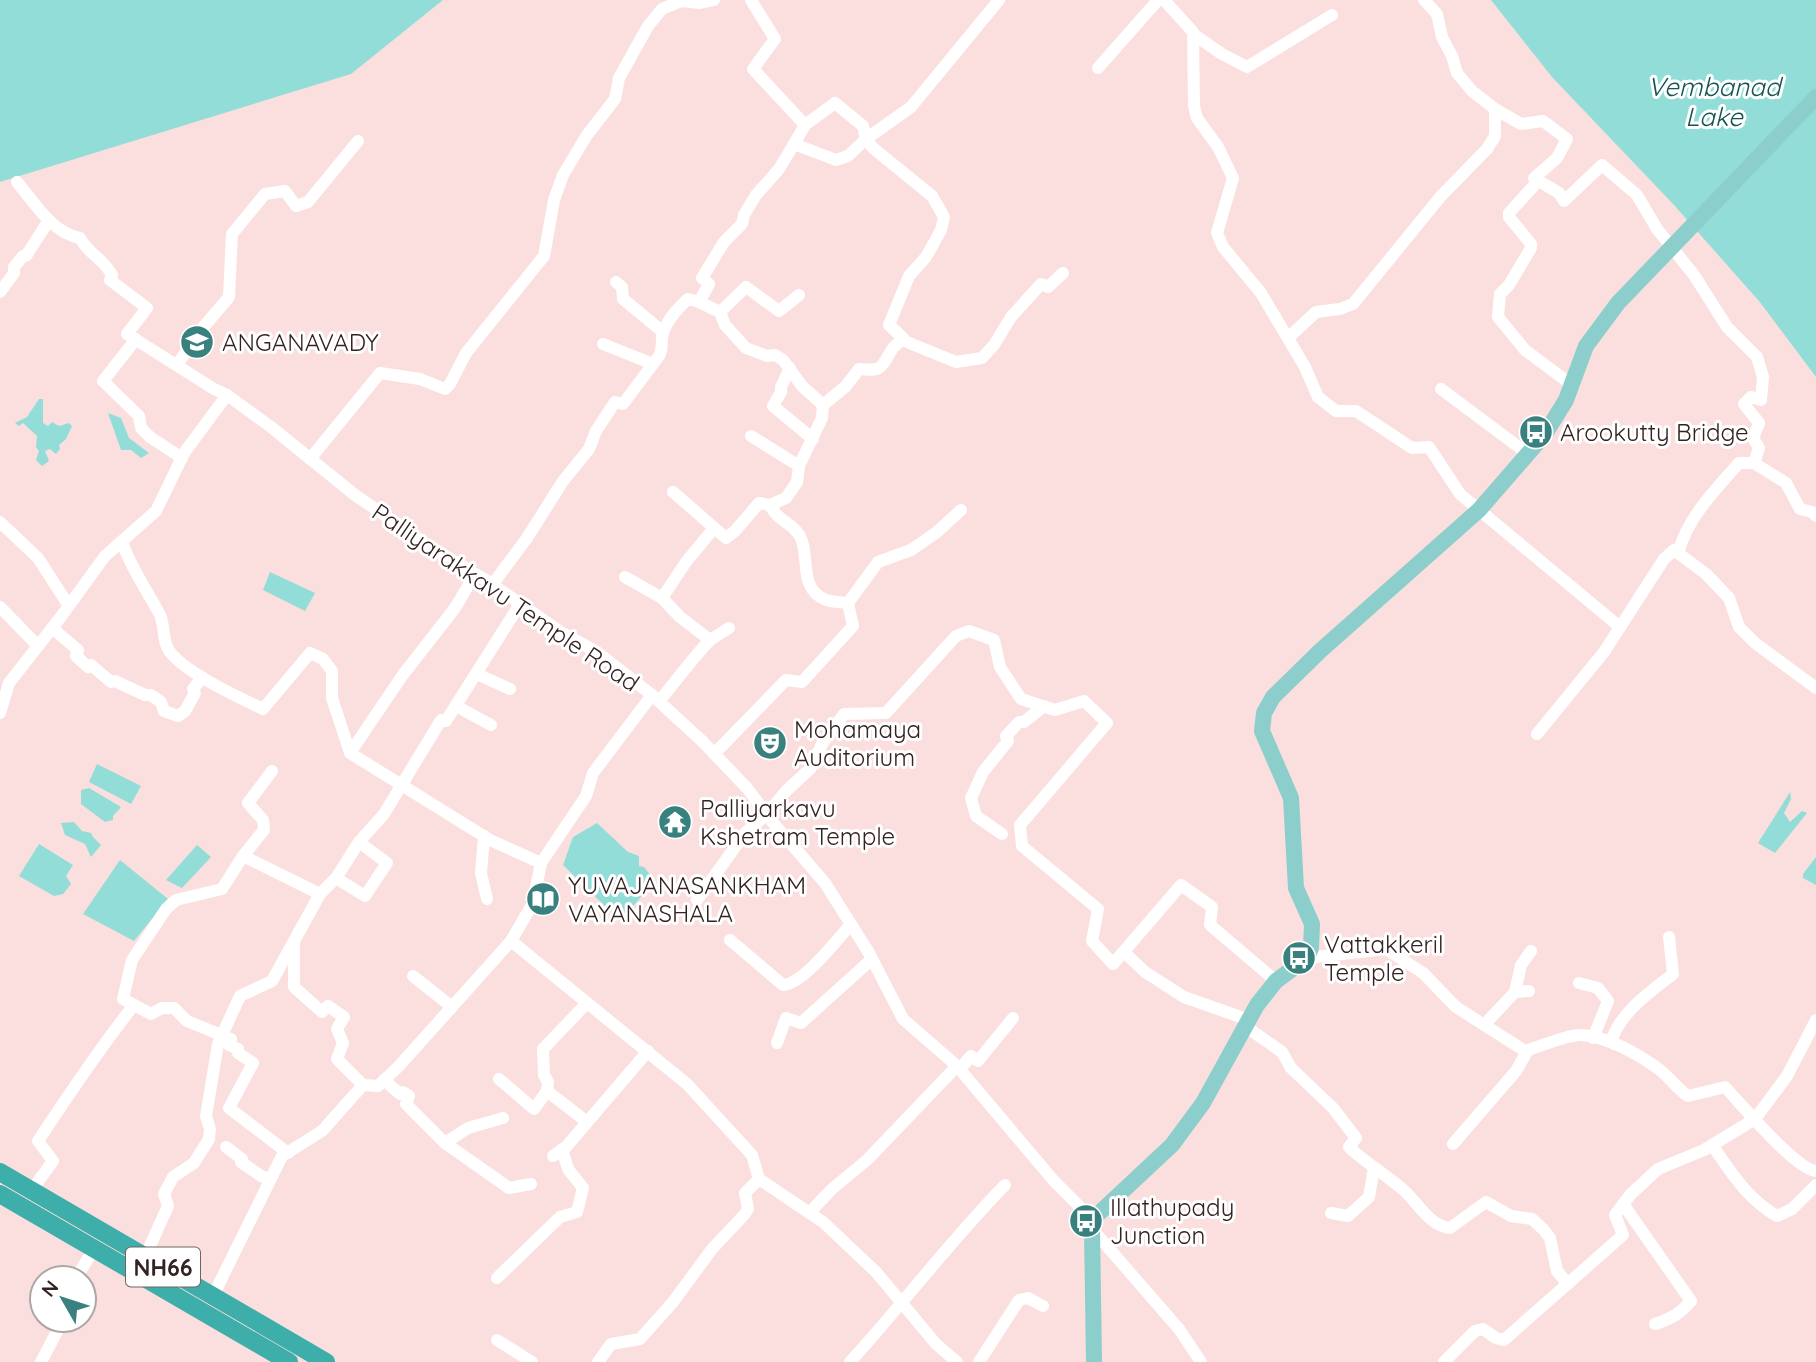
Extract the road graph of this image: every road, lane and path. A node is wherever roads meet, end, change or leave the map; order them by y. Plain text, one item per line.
1 (714, 0) edge
2 (751, 0) edge
3 (999, 0) edge
4 (1158, 0) edge
5 (1164, 0) edge
6 (1424, 0) edge
7 (1332, 15) dead end
8 (1194, 34) junction
9 (1098, 68) dead end
10 (1816, 97) edge
11 (1495, 109) junction
12 (805, 125) junction
13 (866, 139) junction
14 (358, 141) dead end
15 (794, 144) junction
16 (17, 181) dead end
17 (1538, 181) junction
18 (49, 220) junction
19 (1063, 273) dead end
20 (616, 282) dead end
21 (0, 292) edge
22 (799, 295) dead end
23 (699, 302) junction
24 (720, 312) junction
25 (663, 332) junction
26 (1288, 338) junction
27 (136, 339) junction
28 (902, 340) junction
29 (603, 344) dead end
30 (653, 364) junction
31 (177, 365) junction
32 (790, 368) junction
33 (1572, 385) junction
34 (1441, 389) dead end
35 (227, 395) junction
36 (823, 405) junction
37 (751, 436) dead end
38 (813, 439) junction
39 (1528, 454) junction
40 (182, 458) junction
41 (310, 458) junction
42 (1754, 463) junction
43 (799, 466) junction
44 (673, 492) dead end
45 (770, 505) junction
46 (961, 510) dead end
47 (1479, 510) junction
48 (1816, 516) edge
49 (0, 522) edge
50 (714, 528) junction
51 (122, 542) junction
52 (1679, 551) junction
53 (475, 574) junction
54 (625, 577) dead end
55 (492, 585) junction
56 (662, 598) junction
57 (848, 603) junction
58 (520, 604) junction
59 (69, 606) junction
60 (0, 607) edge
61 (1620, 627) junction
62 (52, 628) junction
63 (729, 628) dead end
64 (710, 640) junction
65 (38, 646) junction
66 (477, 674) junction
67 (202, 677) junction
68 (1816, 688) edge
69 (510, 689) dead end
70 (655, 698) junction
71 (456, 706) junction
72 (1044, 706) junction
73 (0, 713) edge
74 (491, 725) dead end
75 (1537, 734) dead end
76 (350, 752) junction
77 (715, 754) junction
78 (272, 771) dead end
79 (401, 784) junction
80 (767, 814) junction
81 (1002, 834) dead end
82 (484, 836) junction
83 (359, 842) junction
84 (243, 856) junction
85 (541, 863) junction
86 (336, 878) junction
87 (320, 894) junction
88 (487, 899) dead end
89 (697, 900) dead end
90 (851, 924) junction
91 (1669, 937) dead end
92 (730, 940) dead end
93 (511, 941) junction
94 (293, 943) junction
95 (1531, 951) dead end
96 (1124, 952) junction
97 (1307, 958) junction
98 (872, 960) junction
99 (413, 976) dead end
100 (1276, 981) junction
101 (1579, 983) dead end
102 (1529, 991) dead end
103 (1514, 992) junction
104 (587, 1003) junction
105 (134, 1005) junction
106 (452, 1007) junction
107 (1013, 1018) dead end
108 (1816, 1020) edge
109 (1247, 1023) junction
110 (1484, 1025) junction
111 (222, 1034) junction
112 (1593, 1038) junction
113 (777, 1044) dead end
114 (1614, 1044) junction
115 (1528, 1050) junction
116 (648, 1051) junction
117 (958, 1068) junction
118 (499, 1079) dead end
119 (384, 1080) junction
120 (363, 1085) junction
121 (547, 1091) junction
122 (503, 1118) dead end
123 (1755, 1119) junction
124 (587, 1122) junction
125 (445, 1143) junction
126 (1453, 1144) dead end
127 (1712, 1145) junction
128 (226, 1147) dead end
129 (288, 1153) junction
130 (1374, 1168) junction
131 (1816, 1171) edge
132 (0, 1172) edge
133 (759, 1179) junction
134 (270, 1180) junction
135 (531, 1184) dead end
136 (1005, 1185) dead end
137 (1816, 1185) edge
138 (32, 1191) junction
139 (0, 1194) edge
140 (1623, 1204) junction
141 (809, 1213) junction
142 (1331, 1213) dead end
143 (1094, 1223) junction
144 (94, 1248) junction
145 (145, 1257) junction
146 (84, 1264) edge
147 (497, 1278) dead end
148 (1569, 1284) junction
149 (213, 1296) junction
150 (902, 1304) junction
151 (1043, 1306) dead end
152 (1655, 1324) dead end
153 (56, 1334) edge
154 (497, 1340) dead end
155 (41, 1362) edge
156 (289, 1362) edge
157 (326, 1362) edge
158 (532, 1362) edge
159 (598, 1362) edge
160 (850, 1362) edge
161 (957, 1362) edge
162 (979, 1362) edge
163 (1094, 1362) edge
164 (1201, 1362) edge
165 (1444, 1362) edge

1 - 41 street
2 - 12 street
3 - 13 street
4 - 9 street
5 - 8 street
6 - 11 street
7 - 8 street
8 - 26 street
10 - 33 main road
11 - 17 street
11 - 26 street
12 - 13 street
12 - 15 street
13 - 15 street
13 - 28 street
14 - 31 street
15 - 23 street
16 - 18 street
17 - 33 street
17 - 42 street
18 - 21 street
18 - 27 street
19 - 28 street
20 - 25 street
22 - 24 street
23 - 24 street
23 - 25 street
24 - 32 street
25 - 30 street
26 - 47 street
27 - 31 street, Palliyarakkavu Temple Road
27 - 40 street
28 - 36 street
29 - 30 street
30 - 55 street
31 - 35 street, Palliyarakkavu Temple Road
32 - 36 street
32 - 38 street
33 - 39 main road
34 - 39 street
35 - 40 street
35 - 41 street, Palliyarakkavu Temple Road
36 - 38 street
37 - 43 street
38 - 43 street
39 - 47 main road
40 - 51 street
41 - 53 street, Palliyarakkavu Temple Road
42 - 48 street
42 - 52 street
43 - 45 street
44 - 50 street
45 - 50 street
45 - 57 street
46 - 57 street
47 - 61 street
47 - 97 main road
49 - 59 street
50 - 56 street
51 - 59 street
51 - 67 street
52 - 61 street
52 - 68 street
53 - 55 street, Palliyarakkavu Temple Road
53 - 76 street
54 - 56 street
55 - 58 street, Palliyarakkavu Temple Road
56 - 64 street
57 - 77 street
58 - 66 street
58 - 70 street, Palliyarakkavu Temple Road
59 - 62 street
60 - 65 street
61 - 75 street
62 - 65 street
62 - 67 street
63 - 64 street
64 - 70 street
65 - 73 street
66 - 69 street
66 - 71 street
67 - 76 street
70 - 77 street, Palliyarakkavu Temple Road
70 - 85 street
71 - 74 street
71 - 79 street
72 - 80 street
72 - 81 street
72 - 96 street
76 - 79 street
77 - 80 street, Palliyarakkavu Temple Road
78 - 84 street
79 - 82 street
79 - 83 street
80 - 89 street
80 - 90 street, Palliyarakkavu Temple Road
82 - 85 street
82 - 88 street
83 - 86 street
83 - 86 street
84 - 87 street
84 - 105 street
85 - 93 street
86 - 87 street
87 - 94 street
90 - 92 street
90 - 98 street, Palliyarakkavu Temple Road
91 - 114 street
93 - 104 street
93 - 106 street
94 - 111 street
94 - 120 street
95 - 103 street
96 - 100 street
96 - 109 street
97 - 100 main road
97 - 110 street
98 - 113 street
98 - 117 street, Palliyarakkavu Temple Road
99 - 106 street
100 - 109 main road
101 - 112 street
102 - 103 street
103 - 110 street
104 - 116 street
104 - 121 street
105 - 111 street
105 - 138 street
106 - 119 street
107 - 117 street
108 - 123 street
109 - 130 street
109 - 143 main road
110 - 115 street
111 - 129 street
111 - 145 street
112 - 114 street
112 - 115 street
114 - 123 street
115 - 126 street
116 - 124 street
116 - 133 street
117 - 141 street
117 - 143 street, Palliyarakkavu Temple Road
118 - 121 street
119 - 120 street
119 - 125 street
120 - 129 street
121 - 124 street
122 - 125 street
123 - 127 street
123 - 131 street
124 - 147 street
125 - 135 street
127 - 137 street
127 - 140 street
128 - 134 street
129 - 134 street
130 - 142 street
130 - 148 street
132 - 138 highway, NH66
133 - 141 street
133 - 159 street
134 - 149 street
136 - 150 street
138 - 145 highway, NH66
139 - 144 highway, NH66
140 - 148 street
140 - 152 street
141 - 150 street
143 - 163 main road
143 - 164 street, Palliyarakkavu Temple Road
144 - 146 street
144 - 156 highway, NH66
145 - 149 highway, NH66
148 - 165 street
149 - 157 highway, NH66
150 - 160 street
150 - 161 street
151 - 162 street
153 - 155 street
154 - 158 street

